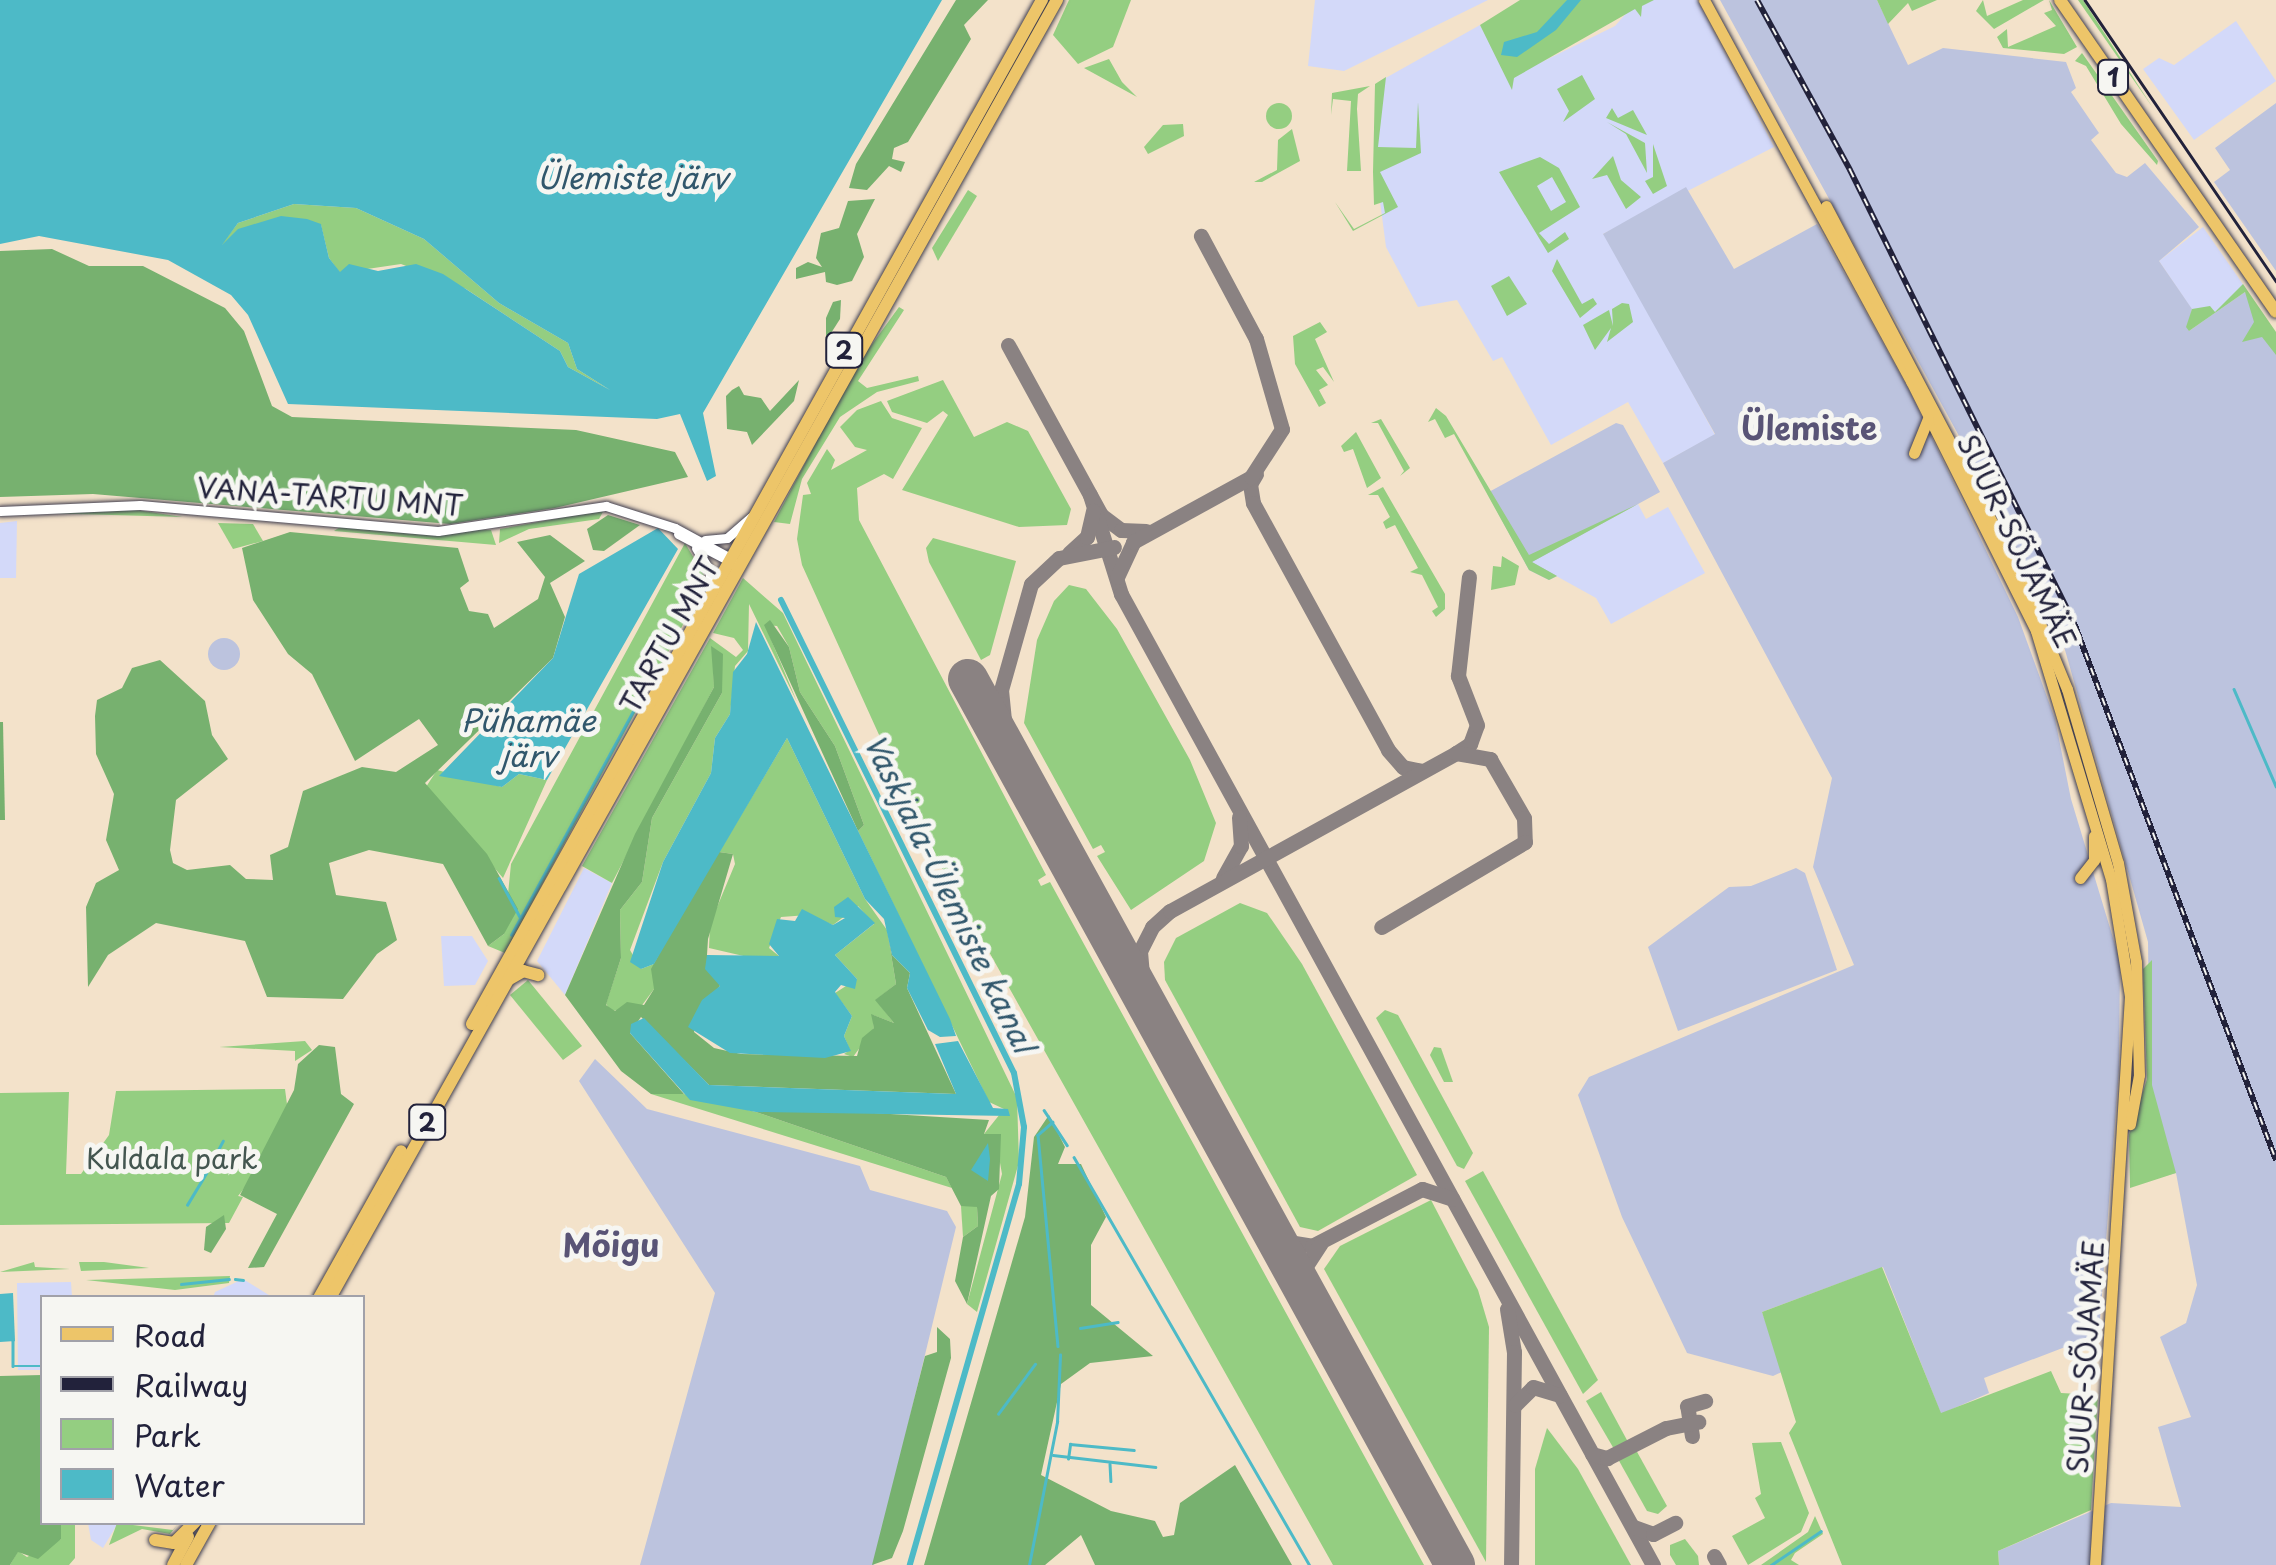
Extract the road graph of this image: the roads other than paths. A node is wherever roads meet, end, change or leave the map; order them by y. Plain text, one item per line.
1 (1042, 0) edge
2 (1057, 0) edge
3 (1704, 0) edge
4 (2060, 0) edge
5 (2166, 154) junction
6 (1822, 208) junction
7 (2276, 296) edge
8 (2276, 312) edge
9 (1928, 415) junction
10 (1914, 453) dead end
11 (0, 510) edge
12 (753, 515) junction
13 (696, 541) junction
14 (731, 561) junction
15 (710, 591) junction
16 (2094, 817) junction
17 (2080, 878) dead end
18 (538, 974) dead end
19 (504, 982) junction
20 (2132, 1084) junction
21 (321, 1295) edge
22 (332, 1295) edge
23 (193, 1525) edge
24 (195, 1525) edge
25 (208, 1525) edge
26 (155, 1540) dead end
27 (182, 1561) edge
28 (2095, 1565) edge

1 - 12 highway, TARTU MNT / 2
2 - 14 highway, TARTU MNT / 2
3 - 6 main road, SUUR-SÕJAMÄE
4 - 5 highway, 1
5 - 7 highway
5 - 8 highway, 1
6 - 9 main road, SUUR-SÕJAMÄE
6 - 20 main road, SUUR-SÕJAMÄE
9 - 10 main road
9 - 16 main road, SUUR-SÕJAMÄE
11 - 13 street, VANA-TARTU MNT
12 - 13 street
12 - 14 highway, TARTU MNT / 2
13 - 14 street, VANA-TARTU MNT
13 - 15 street
14 - 15 highway, TARTU MNT / 2
14 - 19 highway, TARTU MNT / 2
15 - 21 highway, TARTU MNT / 2
16 - 17 main road
16 - 20 main road, SUUR-SÕJAMÄE
18 - 19 highway
19 - 22 highway, TARTU MNT / 2
20 - 28 main road, SUUR-SÕJAMÄE
23 - 26 highway
24 - 27 highway
25 - 27 highway

